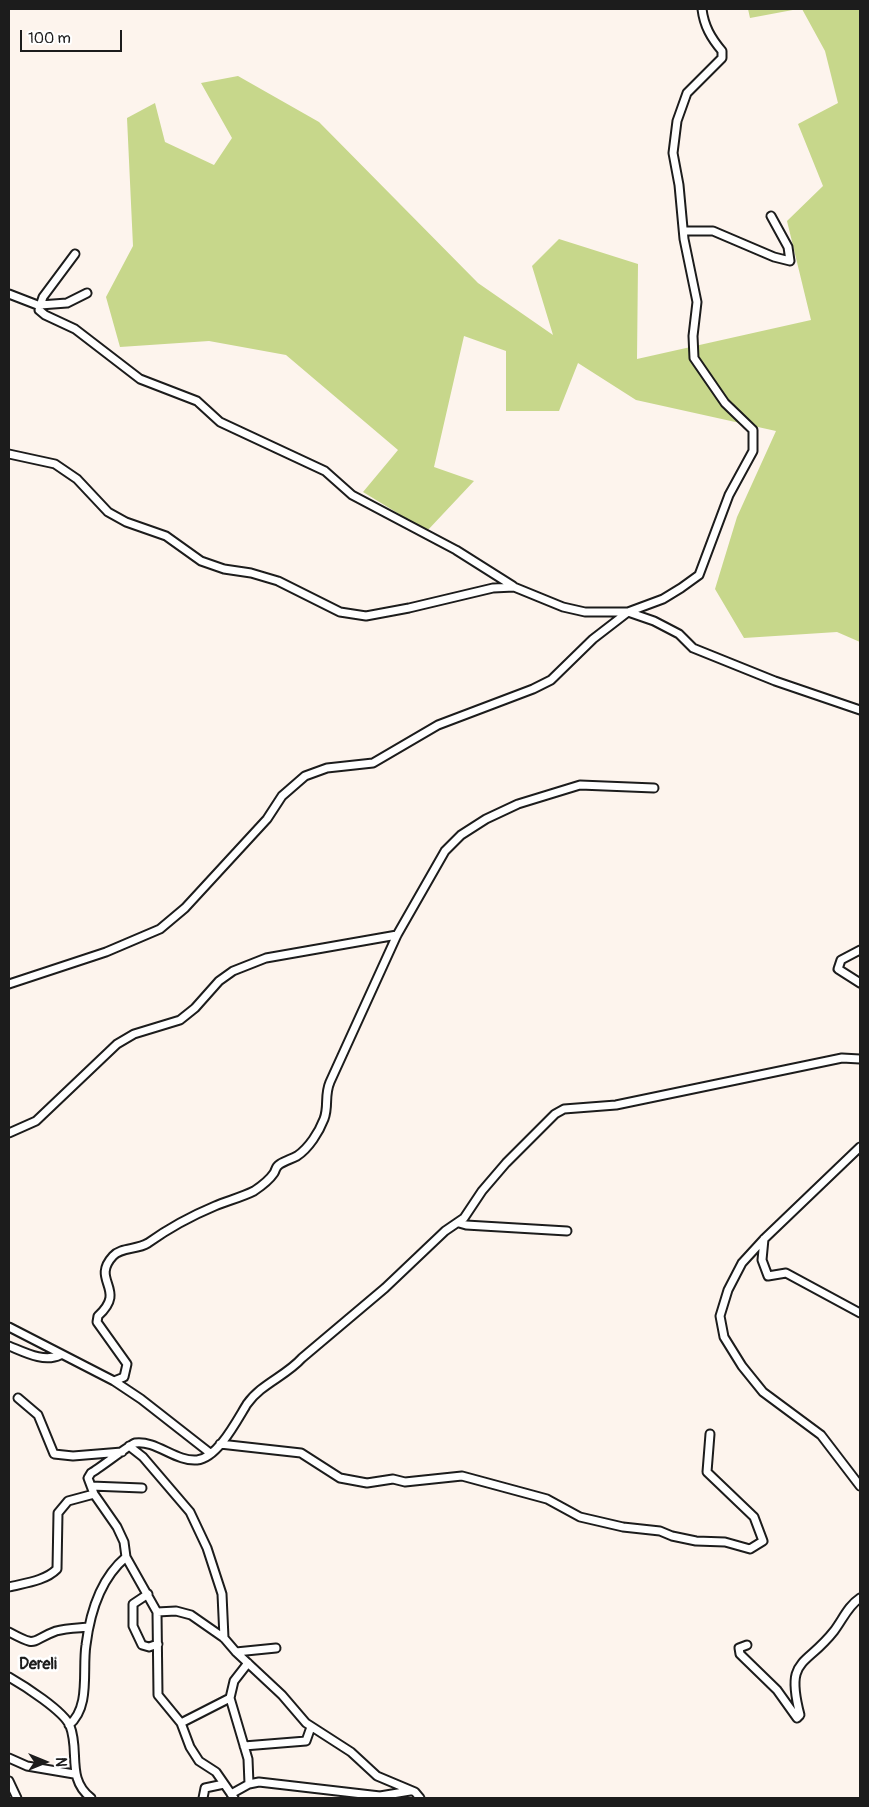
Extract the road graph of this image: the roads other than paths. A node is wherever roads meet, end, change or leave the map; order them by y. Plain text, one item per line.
1 (702, 9) edge
2 (771, 216) dead end
3 (684, 231) junction
4 (75, 254) dead end
5 (86, 293) dead end
6 (9, 294) edge
7 (40, 305) junction
8 (9, 454) edge
9 (514, 587) junction
10 (628, 612) junction
11 (860, 710) edge
12 (654, 788) dead end
13 (397, 935) junction
14 (860, 950) edge
15 (860, 983) edge
16 (9, 984) edge
17 (860, 1058) edge
18 (9, 1133) edge
19 (860, 1147) edge
20 (459, 1223) junction
21 (566, 1231) dead end
22 (764, 1239) junction
23 (860, 1313) edge
24 (9, 1327) edge
25 (9, 1346) edge
26 (60, 1355) junction
27 (114, 1381) junction
28 (18, 1398) dead end
29 (710, 1434) dead end
30 (220, 1444) junction
31 (129, 1446) junction
32 (122, 1452) junction
33 (210, 1453) junction
34 (91, 1486) junction
35 (860, 1486) edge
36 (142, 1488) dead end
37 (94, 1494) junction
38 (126, 1556) junction
39 (9, 1587) edge
40 (148, 1594) junction
41 (860, 1598) edge
42 (158, 1612) junction
43 (89, 1627) junction
44 (9, 1632) edge
45 (224, 1638) junction
46 (158, 1644) junction
47 (747, 1645) dead end
48 (276, 1648) dead end
49 (236, 1652) junction
50 (248, 1663) junction
51 (9, 1677) edge
52 (230, 1698) junction
53 (181, 1723) junction
54 (70, 1725) junction
55 (310, 1727) junction
56 (244, 1746) junction
57 (9, 1758) edge
58 (74, 1774) junction
59 (9, 1781) edge
60 (224, 1784) junction
61 (249, 1784) junction
62 (410, 1791) junction
63 (233, 1796) edge
64 (17, 1798) edge
65 (91, 1798) edge
66 (203, 1798) edge
67 (420, 1798) edge

1 - 3 street
2 - 3 street
3 - 10 street
4 - 7 street
5 - 7 street
6 - 7 street
7 - 9 street
8 - 9 street
9 - 10 street
10 - 11 street
10 - 16 street
12 - 13 street
13 - 18 street
13 - 27 street
14 - 15 street
17 - 20 street
19 - 22 street
20 - 21 street
20 - 30 street
22 - 23 street
22 - 35 street
24 - 26 street
25 - 26 street
26 - 27 street
27 - 33 street
28 - 32 street
29 - 30 street
30 - 33 street
31 - 32 street
31 - 33 street
31 - 45 street
32 - 34 street
34 - 36 street
34 - 37 street
37 - 38 street
37 - 39 street
38 - 40 street
38 - 43 street
40 - 42 street
40 - 46 street
41 - 47 street
42 - 45 street
42 - 46 street
43 - 44 street
43 - 54 street
45 - 49 street
46 - 53 street
48 - 49 street
49 - 50 street
50 - 52 street
50 - 55 street
51 - 54 street
52 - 53 street
52 - 56 street
53 - 60 street
54 - 58 street
55 - 56 street
55 - 62 street
56 - 61 street
57 - 58 street
58 - 65 street
59 - 64 street
60 - 63 street
60 - 66 street
61 - 62 street
61 - 63 street
62 - 67 street

